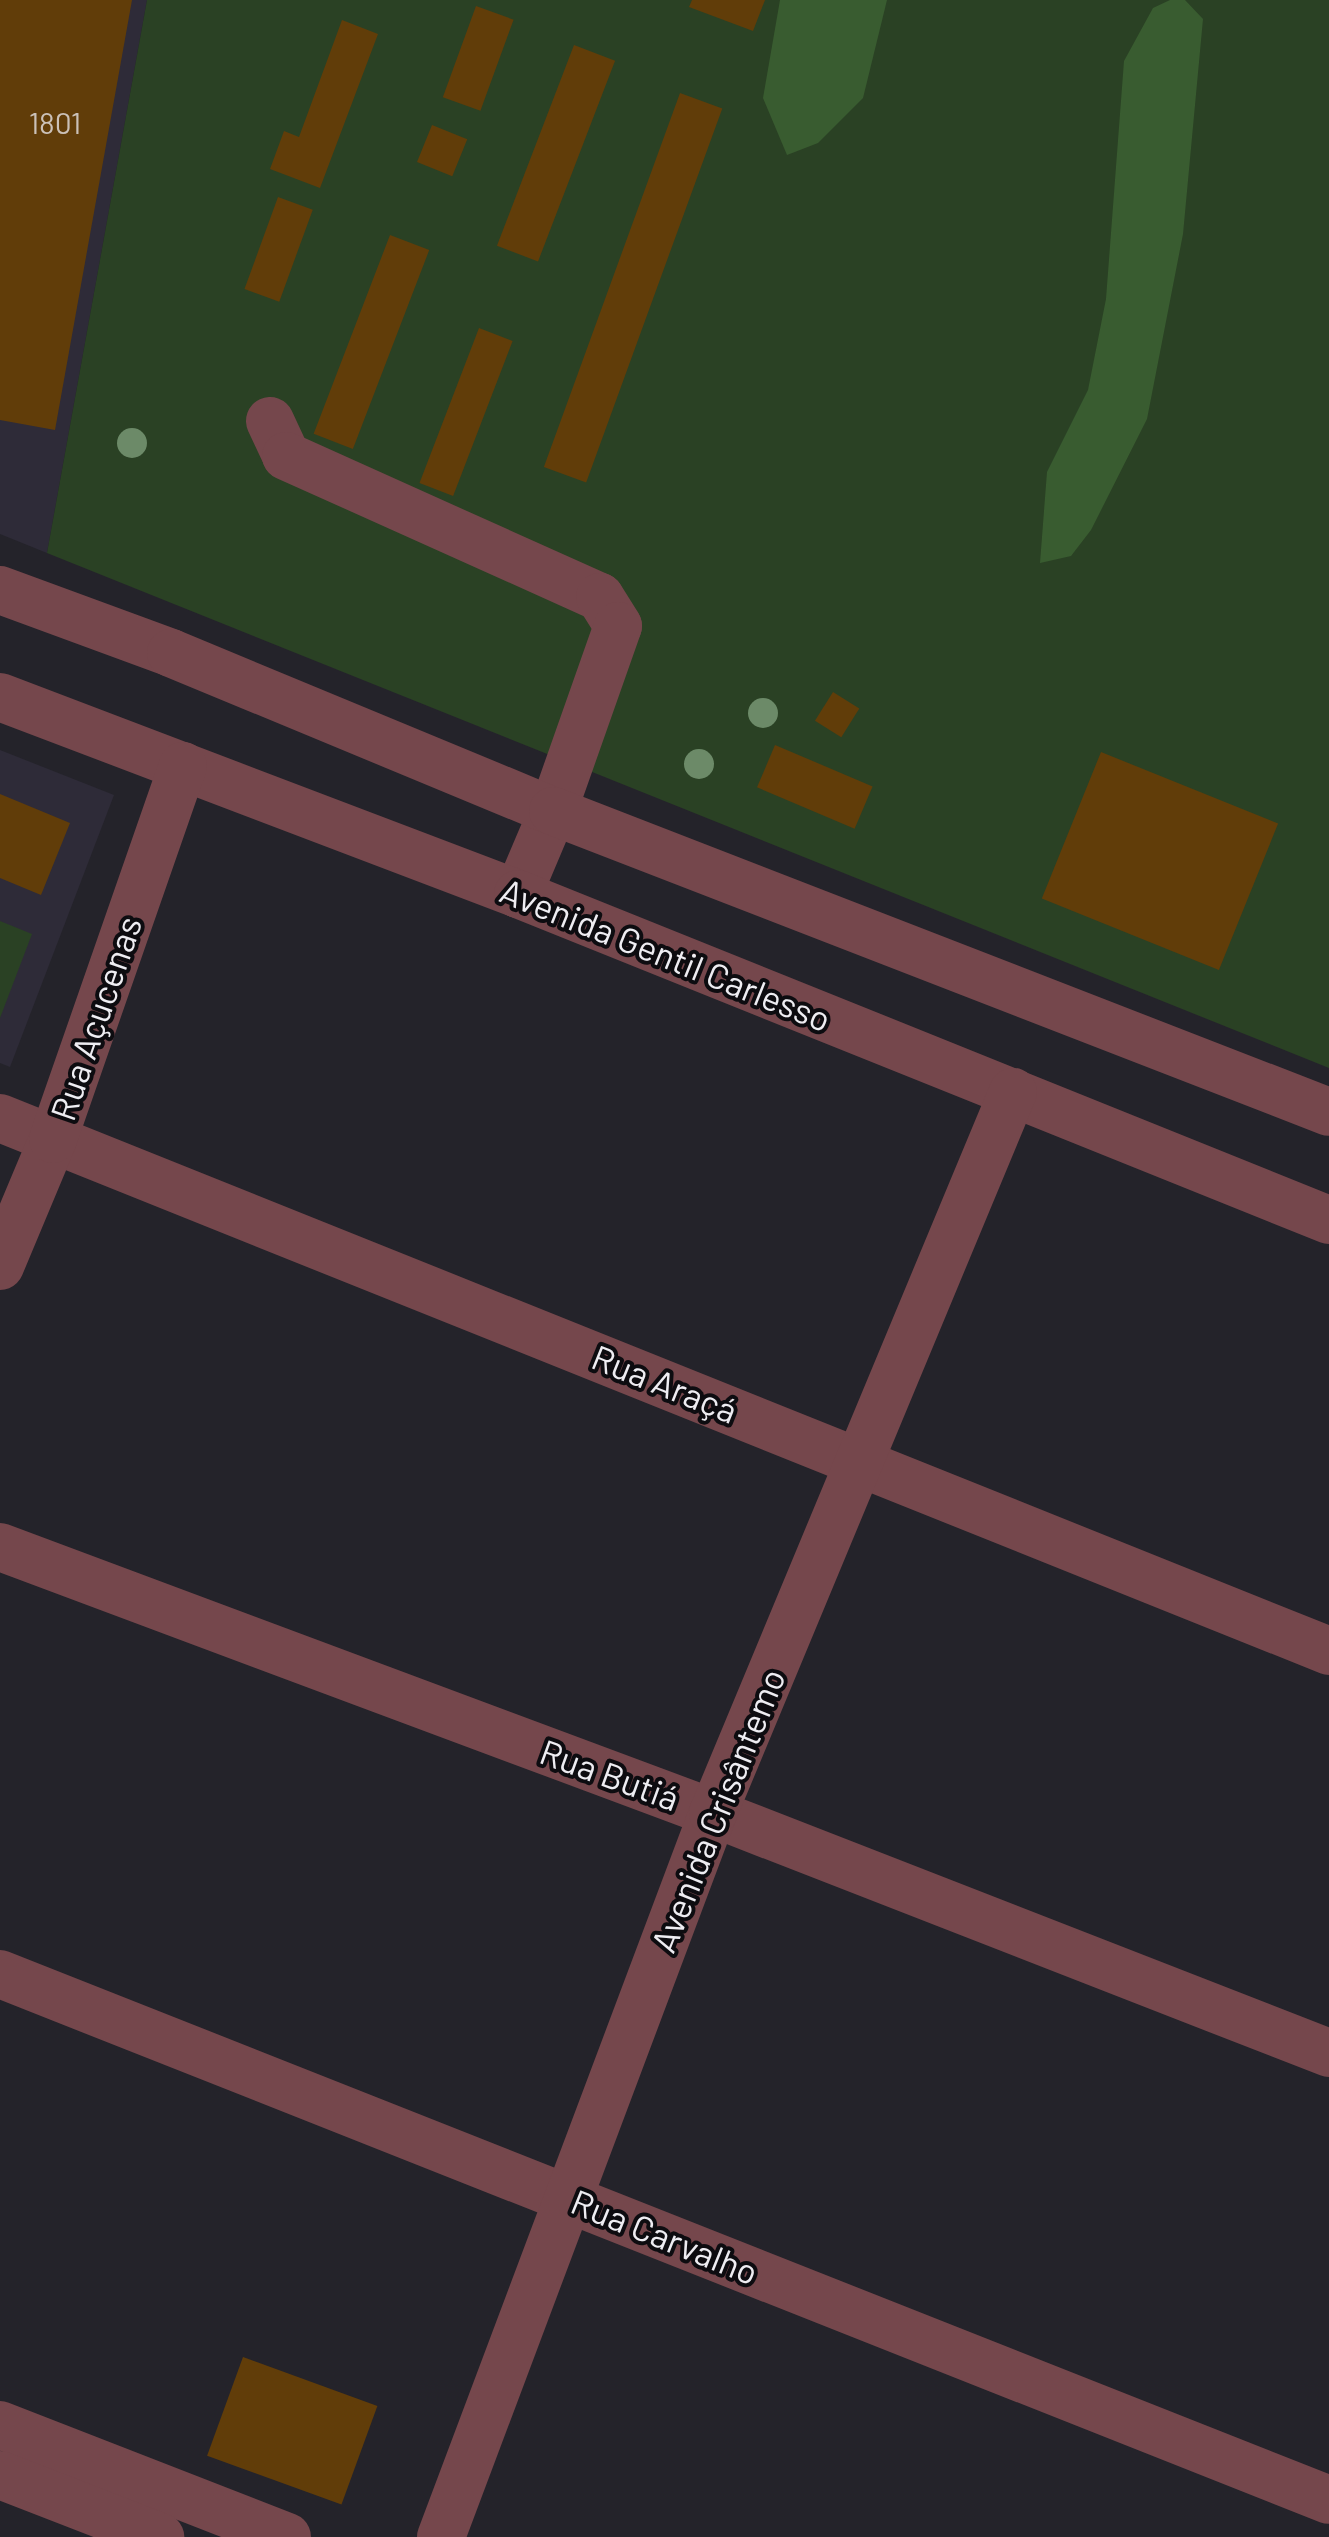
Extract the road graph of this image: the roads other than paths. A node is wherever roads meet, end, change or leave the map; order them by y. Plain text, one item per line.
1 (270, 421) dead end
2 (0, 590) edge
3 (0, 696) edge
4 (183, 766) junction
5 (554, 810) junction
6 (518, 894) junction
7 (1013, 1092) junction
8 (1329, 1112) edge
9 (0, 1118) edge
10 (53, 1139) junction
11 (1329, 1220) edge
12 (0, 1266) edge
13 (860, 1460) junction
14 (0, 1547) edge
15 (1329, 1651) edge
16 (713, 1813) junction
17 (0, 1974) edge
18 (1329, 2052) edge
19 (567, 2197) junction
20 (0, 2425) edge
21 (0, 2475) edge
22 (1329, 2500) edge
23 (160, 2537) edge
24 (287, 2537) edge
25 (441, 2537) edge

1 - 5 street
2 - 5 street
3 - 4 street, Avenida Gentil Carlesso
4 - 6 street, Avenida Gentil Carlesso
4 - 10 street, Rua Açucenas
5 - 6 street
5 - 8 street
6 - 7 street, Avenida Gentil Carlesso
7 - 11 street, Avenida Gentil Carlesso
7 - 13 street, Avenida Crisântemo
9 - 10 street, Rua Araçá
10 - 12 street, Rua Açucenas
10 - 13 street, Rua Araçá
13 - 15 street, Rua Araçá
13 - 16 street, Avenida Crisântemo
14 - 16 street, Rua Butiá
16 - 18 street, Rua Butiá
16 - 19 street, Avenida Crisântemo
17 - 19 street, Rua Carvalho
19 - 22 street, Rua Carvalho
19 - 25 street, Avenida Crisântemo
20 - 24 street
21 - 23 street

